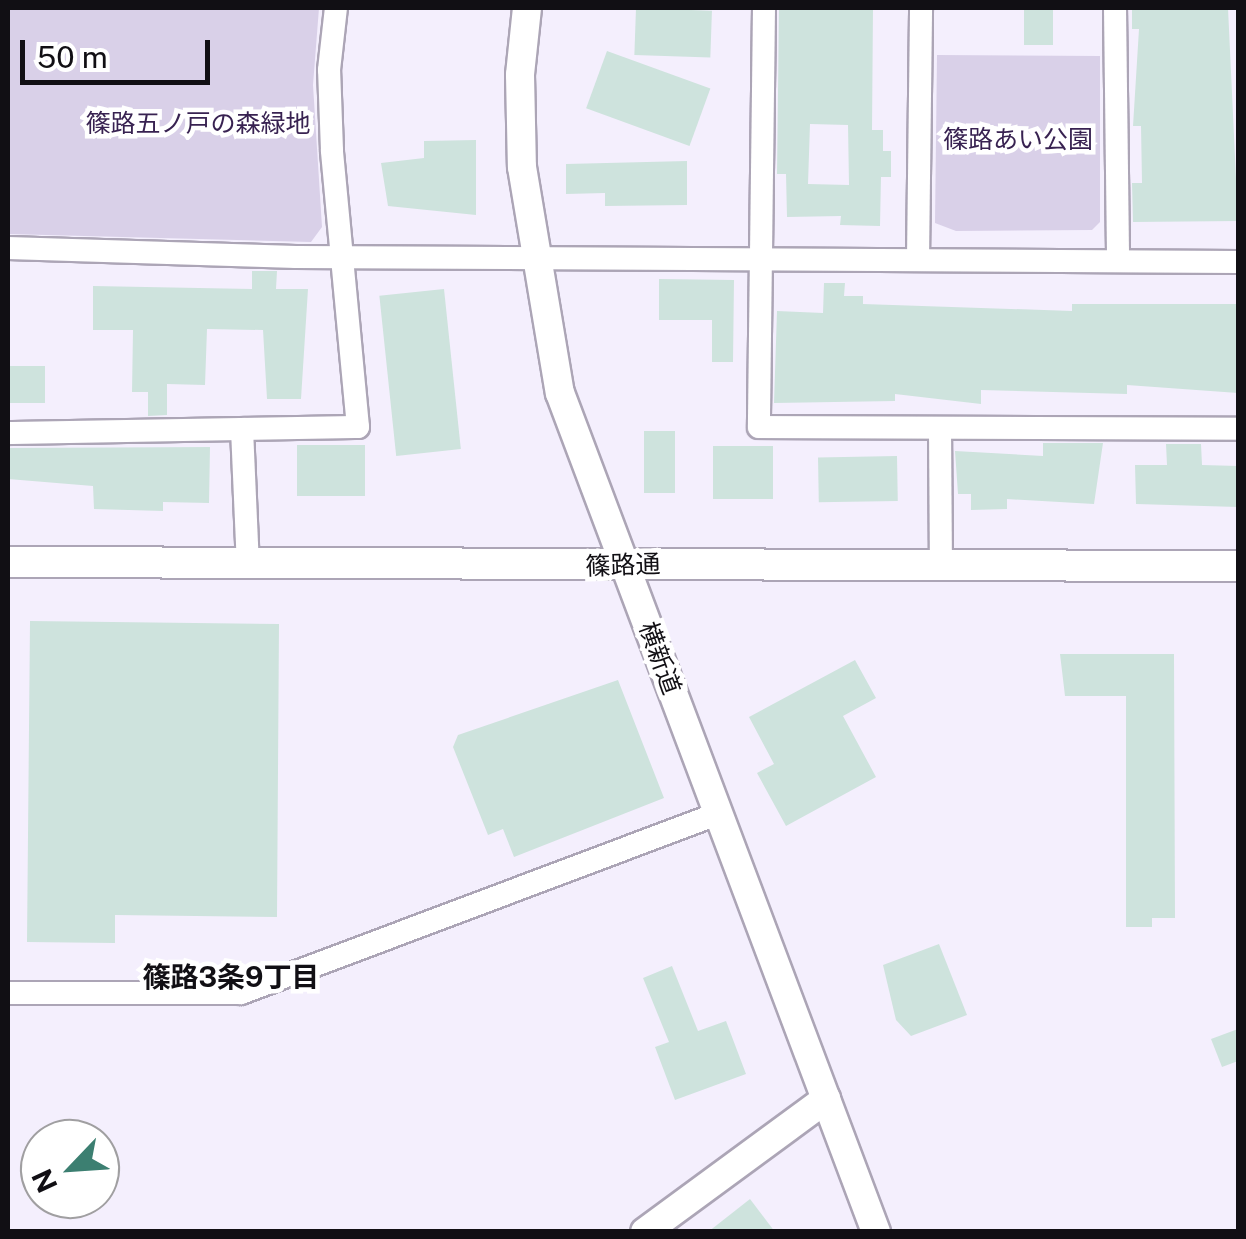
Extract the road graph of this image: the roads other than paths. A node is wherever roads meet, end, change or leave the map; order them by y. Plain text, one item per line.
1 (336, 8) edge
2 (527, 8) edge
3 (764, 8) edge
4 (921, 8) edge
5 (1116, 8) edge
6 (8, 248) edge
7 (342, 255) junction
8 (533, 255) junction
9 (758, 257) junction
10 (918, 259) junction
11 (1118, 260) junction
12 (1238, 262) edge
13 (940, 428) junction
14 (1238, 428) edge
15 (242, 429) junction
16 (8, 432) edge
17 (8, 562) edge
18 (941, 564) junction
19 (626, 565) junction
20 (1238, 566) edge
21 (248, 567) junction
22 (718, 814) junction
23 (8, 994) edge
24 (826, 1099) junction
25 (645, 1232) edge
26 (876, 1232) edge

1 - 7 street
2 - 8 street, 横新道
3 - 9 street
4 - 10 street
5 - 11 street
6 - 7 street
7 - 8 street
7 - 15 street
8 - 9 street
8 - 19 street, 横新道
9 - 10 street
9 - 13 street
10 - 11 street
11 - 12 street
13 - 14 street
13 - 18 street
15 - 16 street
15 - 21 street
17 - 21 main road, 篠路通
18 - 19 main road, 篠路通
18 - 20 main road, 篠路通
19 - 21 main road, 篠路通
19 - 22 street, 横新道
22 - 23 street
22 - 24 street, 横新道
24 - 25 street
24 - 26 street, 横新道

